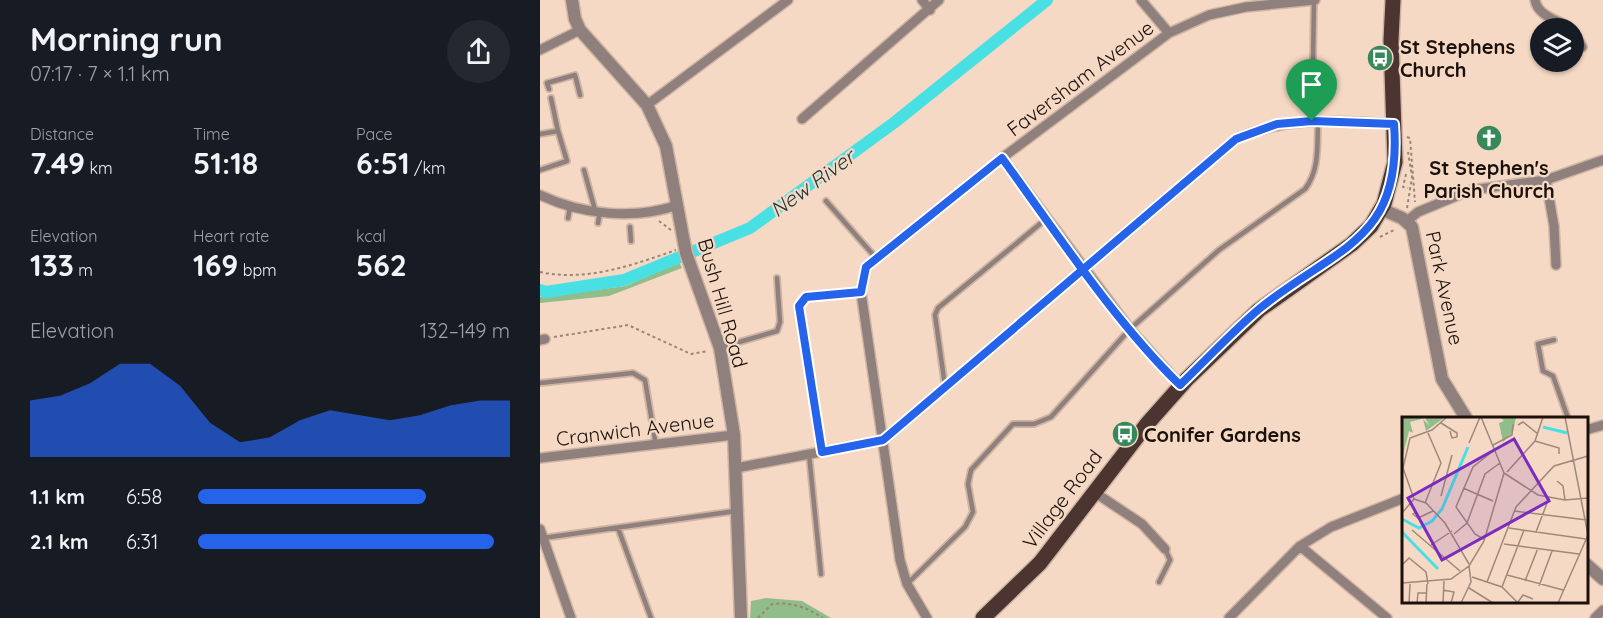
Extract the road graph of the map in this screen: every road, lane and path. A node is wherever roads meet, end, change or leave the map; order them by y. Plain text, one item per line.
1 (572, 0) edge
2 (788, 0) edge
3 (922, 0) edge
4 (939, 0) edge
5 (1141, 0) edge
6 (1315, 0) edge
7 (1393, 0) edge
8 (1535, 0) edge
9 (1283, 1) edge
10 (930, 9) junction
11 (1550, 18) edge
12 (580, 30) junction
13 (1169, 33) junction
14 (540, 50) edge
15 (549, 89) dead end
16 (580, 94) dead end
17 (551, 98) dead end
18 (647, 105) junction
19 (802, 119) dead end
20 (1315, 121) junction
21 (558, 131) junction
22 (1399, 133) junction
23 (540, 134) edge
24 (1002, 158) junction
25 (573, 159) dead end
26 (1603, 160) edge
27 (567, 161) junction
28 (1408, 168) dead end
29 (540, 170) edge
30 (584, 170) dead end
31 (1546, 180) junction
32 (1411, 188) junction
33 (541, 198) edge
34 (826, 201) dead end
35 (678, 205) junction
36 (570, 207) junction
37 (1416, 207) dead end
38 (1381, 210) junction
39 (647, 211) junction
40 (598, 212) junction
41 (568, 218) dead end
42 (1046, 219) junction
43 (1404, 219) junction
44 (598, 223) dead end
45 (630, 227) dead end
46 (675, 234) dead end
47 (1379, 237) dead end
48 (631, 241) dead end
49 (682, 252) junction
50 (876, 259) junction
51 (1556, 264) dead end
52 (1083, 268) junction
53 (540, 272) edge
54 (777, 278) dead end
55 (861, 292) junction
56 (1130, 329) junction
57 (543, 339) edge
58 (1554, 340) dead end
59 (720, 348) junction
60 (540, 383) edge
61 (1180, 385) junction
62 (945, 387) junction
63 (1465, 417) edge
64 (1568, 417) edge
65 (1603, 425) edge
66 (1588, 430) edge
67 (734, 435) junction
68 (883, 440) junction
69 (656, 446) junction
70 (822, 452) junction
71 (809, 454) junction
72 (540, 458) edge
73 (736, 468) junction
74 (1095, 492) junction
75 (1402, 499) edge
76 (738, 511) junction
77 (618, 528) junction
78 (542, 533) edge
79 (1300, 546) junction
80 (1165, 549) joint
81 (1588, 565) edge
82 (821, 574) dead end
83 (1603, 579) edge
84 (1159, 582) dead end
85 (907, 584) junction
86 (1603, 610) edge
87 (571, 618) edge
88 (651, 618) edge
89 (741, 618) edge
90 (758, 618) edge
91 (823, 618) edge
92 (927, 618) edge
93 (983, 618) edge
94 (1229, 618) edge
95 (1387, 618) edge
96 (1595, 618) edge

1 - 12 street
2 - 18 street
3 - 10 street
4 - 10 street
5 - 13 street
6 - 9 street, Faversham Avenue
6 - 20 lane
7 - 22 main road
8 - 11 street
9 - 13 street, Faversham Avenue
10 - 19 street
12 - 14 street
12 - 18 street, Bush Hill Road
13 - 24 street, Faversham Avenue
15 - 16 lane
17 - 21 lane
18 - 35 street, Bush Hill Road
20 - 22 street
20 - 52 street
20 - 56 lane
21 - 23 lane
21 - 27 lane
22 - 32 path
22 - 38 main road
22 - 43 path
24 - 42 street
24 - 50 street, Faversham Avenue
25 - 27 lane
26 - 31 street
27 - 29 lane
28 - 32 path
30 - 40 lane
31 - 43 street
31 - 51 street
32 - 37 path
33 - 36 street
34 - 50 lane
35 - 39 street
35 - 49 street, Bush Hill Road
36 - 40 street
36 - 41 lane
38 - 43 street, Park Avenue
38 - 61 main road, Village Road
39 - 40 street
39 - 46 path
40 - 44 lane
42 - 52 street
42 - 62 lane
43 - 47 path
43 - 63 street, Park Avenue
45 - 48 lane
49 - 53 path
49 - 59 street, Bush Hill Road
50 - 55 street, Faversham Avenue
52 - 56 street
52 - 62 street
54 - 59 lane
55 - 68 street
55 - 70 lane
56 - 61 street
56 - 85 lane
57 - 59 path
58 - 64 lane
59 - 67 street, Bush Hill Road
60 - 69 lane
61 - 74 main road, Village Road
62 - 68 street
65 - 66 street
67 - 69 street, Cranwich Avenue
67 - 73 street, Bush Hill Road
68 - 70 street
68 - 85 street
69 - 72 street, Cranwich Avenue
70 - 71 street
71 - 73 street
71 - 82 lane
73 - 76 street, Bush Hill Road
74 - 80 street
74 - 93 main road, Village Road
75 - 79 street
76 - 77 lane
76 - 89 street, Bush Hill Road
77 - 78 lane
77 - 88 lane
78 - 87 street
79 - 94 street
79 - 95 street
80 - 84 lane
81 - 83 street
85 - 92 street
86 - 96 street
90 - 91 path

